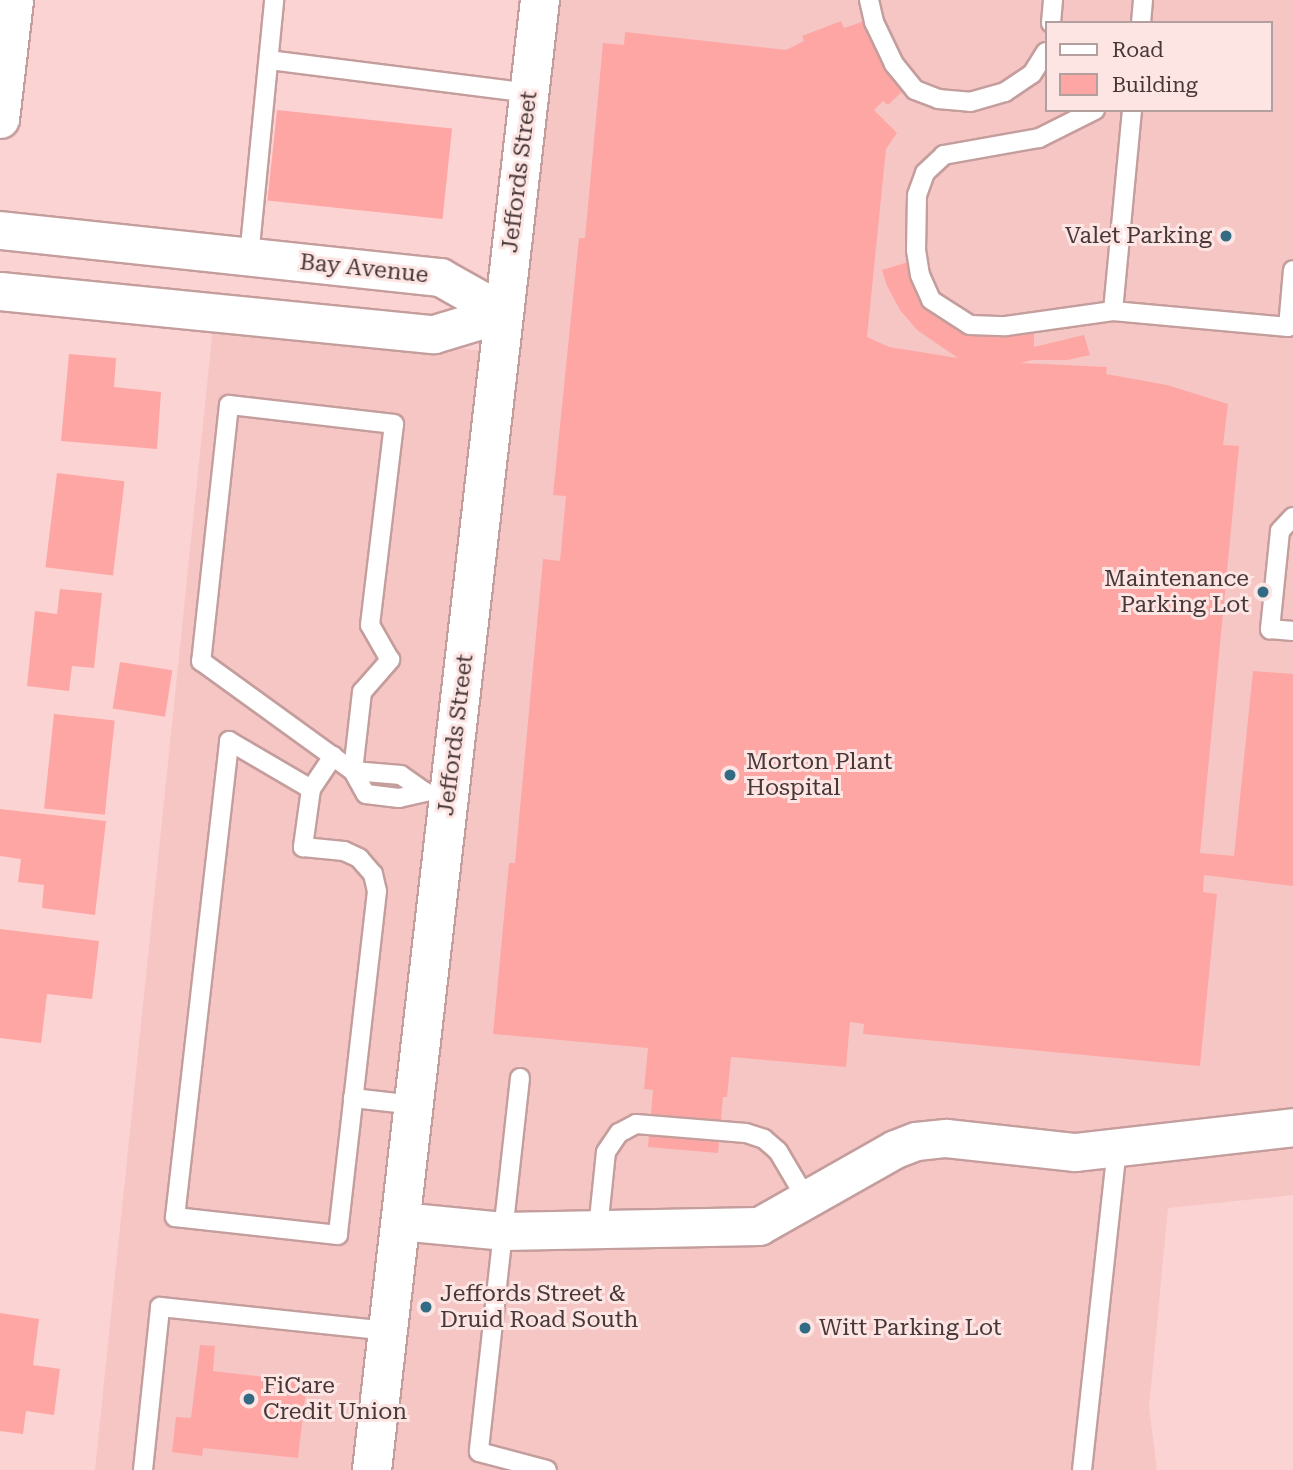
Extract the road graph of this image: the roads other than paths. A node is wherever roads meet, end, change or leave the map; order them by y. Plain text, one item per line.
1 (14, 0) edge
2 (274, 0) edge
3 (540, 0) edge
4 (869, 0) edge
5 (1053, 0) edge
6 (1143, 0) edge
7 (1051, 21) edge
8 (1141, 21) edge
9 (1044, 55) edge
10 (269, 60) junction
11 (530, 93) junction
12 (1091, 112) edge
13 (1132, 112) edge
14 (0, 119) edge
15 (0, 230) edge
16 (249, 257) junction
17 (1293, 270) edge
18 (0, 291) edge
19 (1113, 311) junction
20 (504, 313) junction
21 (1293, 517) edge
22 (1293, 631) edge
23 (332, 755) junction
24 (353, 771) junction
25 (311, 789) junction
26 (437, 793) junction
27 (520, 1078) dead end
28 (354, 1098) junction
29 (414, 1105) junction
30 (1293, 1127) edge
31 (1117, 1147) junction
32 (807, 1199) junction
33 (400, 1221) junction
34 (598, 1229) junction
35 (503, 1231) junction
36 (388, 1331) junction
37 (142, 1470) edge
38 (372, 1470) edge
39 (547, 1470) edge
40 (1082, 1470) edge

1 - 14 street
2 - 10 lane
3 - 11 street, Jeffords Street
4 - 9 lane
5 - 7 lane
6 - 8 lane
10 - 11 lane
10 - 16 lane
11 - 20 street, Jeffords Street
12 - 19 lane
13 - 19 lane
15 - 16 street, Bay Avenue
16 - 20 street, Bay Avenue
17 - 19 lane
18 - 20 street
20 - 26 street, Jeffords Street
21 - 22 lane
23 - 24 lane
23 - 24 lane
23 - 25 lane
24 - 26 lane
25 - 28 lane
25 - 28 lane
26 - 29 street, Jeffords Street
27 - 35 lane
28 - 29 lane
29 - 33 street, Jeffords Street
30 - 31 street
31 - 32 street
31 - 40 lane
32 - 34 street
32 - 34 lane
33 - 35 street
33 - 36 street, Jeffords Street
34 - 35 street
35 - 39 lane
36 - 37 lane
36 - 38 street, Jeffords Street

